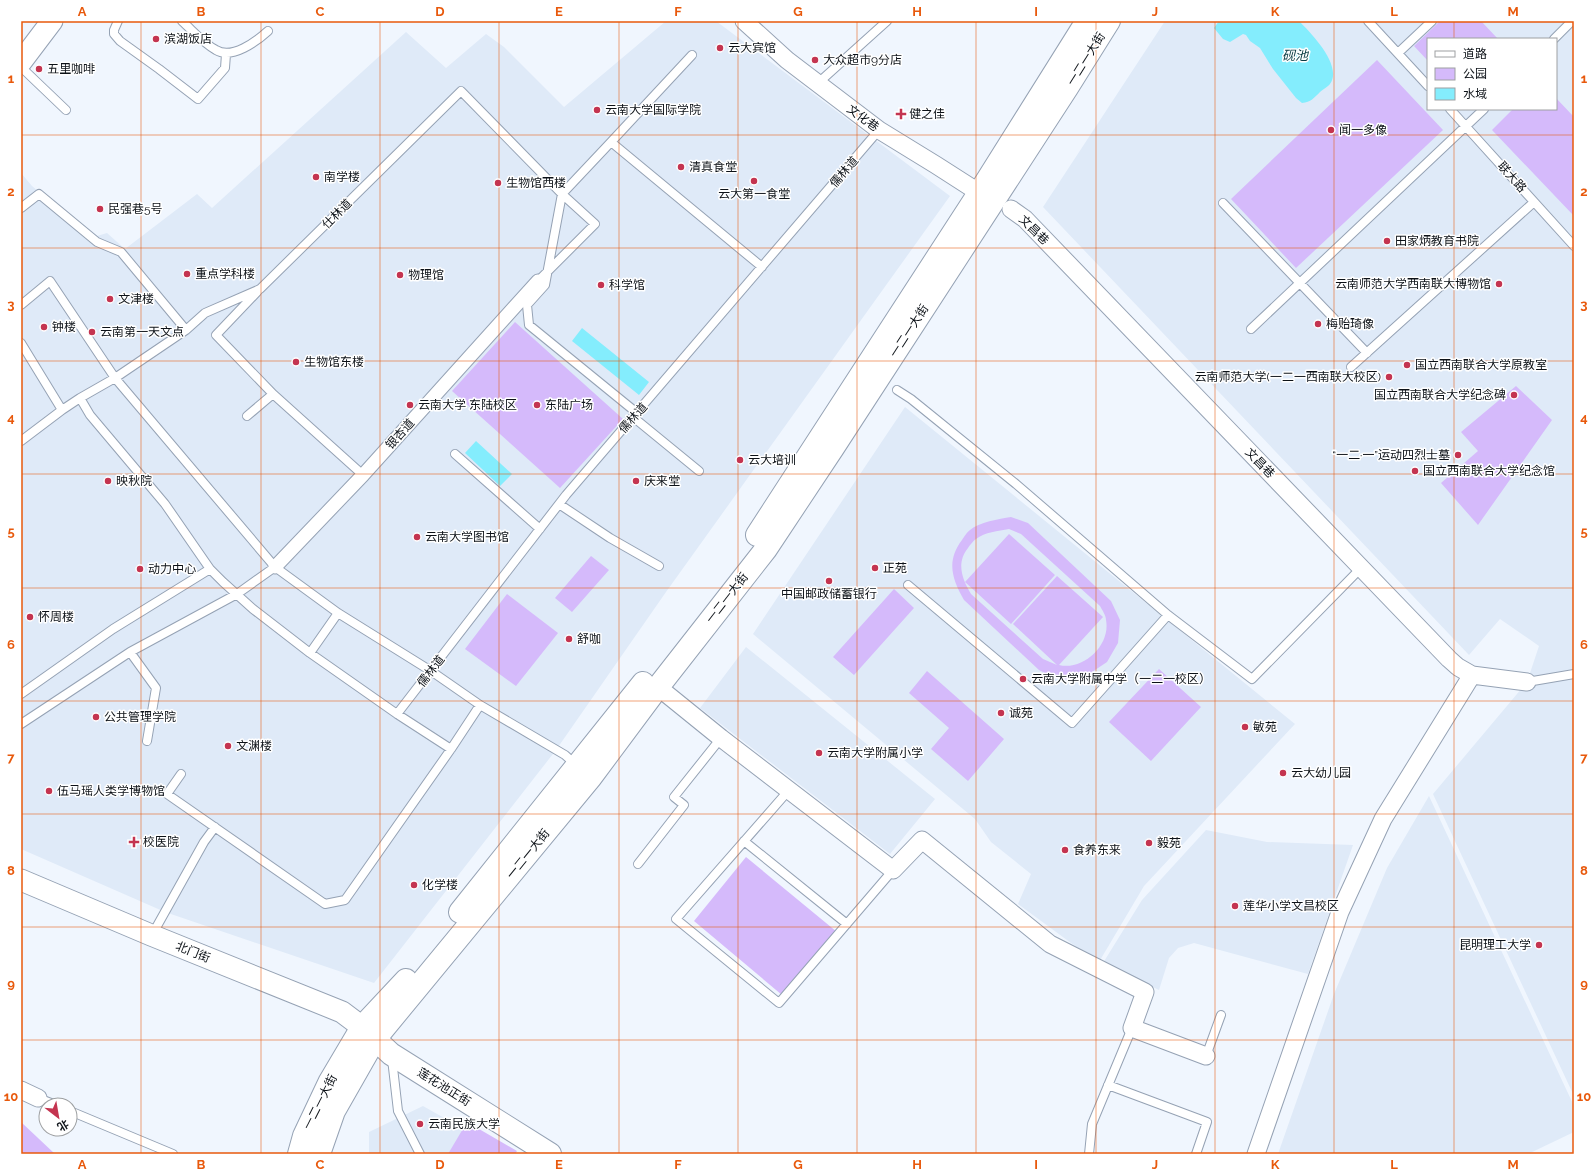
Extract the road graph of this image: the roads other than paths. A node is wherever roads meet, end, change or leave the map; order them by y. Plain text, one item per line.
1 (41, 21) edge
2 (52, 21) edge
3 (118, 21) edge
4 (182, 21) edge
5 (744, 21) edge
6 (887, 21) edge
7 (1087, 21) edge
8 (1109, 21) edge
9 (1368, 21) edge
10 (1432, 21) edge
11 (1572, 21) edge
12 (268, 31) dead end
13 (1555, 38) edge
14 (21, 48) edge
15 (1398, 53) junction
16 (226, 54) junction
17 (692, 55) dead end
18 (21, 62) edge
19 (21, 67) edge
20 (817, 84) junction
21 (1427, 85) edge
22 (66, 110) dead end
23 (1451, 110) edge
24 (1483, 110) edge
25 (1466, 126) junction
26 (879, 130) junction
27 (611, 142) junction
28 (562, 194) junction
29 (994, 201) junction
30 (1534, 202) junction
31 (1223, 203) dead end
32 (21, 208) edge
33 (1574, 246) edge
34 (762, 267) junction
35 (547, 272) junction
36 (538, 281) joint
37 (1300, 284) junction
38 (260, 289) junction
39 (21, 305) edge
40 (186, 330) junction
41 (1251, 330) dead end
42 (21, 343) edge
43 (1367, 353) junction
44 (1351, 367) dead end
45 (115, 378) junction
46 (897, 390) dead end
47 (273, 394) junction
48 (80, 398) junction
49 (62, 410) junction
50 (635, 415) junction
51 (247, 416) dead end
52 (21, 442) edge
53 (455, 454) dead end
54 (699, 471) dead end
55 (363, 475) junction
56 (559, 504) junction
57 (540, 529) junction
58 (659, 566) dead end
59 (275, 567) junction
60 (1361, 568) junction
61 (210, 569) junction
62 (908, 585) dead end
63 (237, 594) junction
64 (338, 613) junction
65 (1168, 615) junction
66 (130, 652) junction
67 (310, 653) junction
68 (431, 671) junction
69 (1574, 674) edge
70 (1472, 675) junction
71 (1527, 682) joint
72 (658, 687) junction
73 (21, 694) edge
74 (480, 705) junction
75 (397, 714) junction
76 (21, 724) edge
77 (721, 738) junction
78 (147, 741) dead end
79 (451, 749) junction
80 (584, 771) junction
81 (181, 774) dead end
82 (789, 790) junction
83 (215, 827) junction
84 (744, 841) junction
85 (638, 864) dead end
86 (893, 870) junction
87 (21, 880) edge
88 (847, 924) junction
89 (151, 935) junction
90 (1220, 1016) dead end
91 (1132, 1028) junction
92 (369, 1033) junction
93 (391, 1054) junction
94 (1206, 1056) joint
95 (1108, 1085) junction
96 (21, 1090) edge
97 (38, 1098) edge
98 (78, 1114) edge
99 (173, 1154) edge
100 (299, 1154) edge
101 (319, 1154) edge
102 (420, 1154) edge
103 (550, 1154) edge
104 (1089, 1154) edge
105 (1196, 1154) edge
106 (1256, 1154) edge

1 - 14 street
2 - 18 street
3 - 16 lane
4 - 16 lane
5 - 20 street, 文化巷
6 - 20 lane
7 - 29 main road, 一二一大街
8 - 29 main road, 一二一大街
9 - 15 lane
10 - 15 lane
11 - 13 lane
12 - 16 lane
15 - 21 lane
17 - 27 lane
19 - 22 lane
20 - 26 street, 文化巷
23 - 25 lane, 联大路
24 - 25 lane
25 - 30 lane, 联大路
25 - 37 lane
26 - 29 street, 文化巷
26 - 34 lane, 儒林道
27 - 28 lane
27 - 34 lane
28 - 35 lane
28 - 35 lane
28 - 38 lane, 仕林道
29 - 60 street, 文昌巷
29 - 72 main road, 一二一大街
29 - 80 main road, 一二一大街
30 - 33 lane, 联大路
30 - 43 lane
31 - 37 lane
32 - 40 lane
34 - 50 lane, 儒林道
35 - 36 lane
35 - 50 lane
36 - 55 street, 银杏道
37 - 41 lane
37 - 43 lane
38 - 40 lane, 仕林道
38 - 47 lane
39 - 45 lane
40 - 45 lane, 仕林道
42 - 49 lane
43 - 44 lane
45 - 48 lane, 仕林道
45 - 59 lane
46 - 65 lane
47 - 51 lane
47 - 55 lane
48 - 49 lane, 仕林道
48 - 61 lane
49 - 52 lane, 仕林道
50 - 54 lane
50 - 56 lane, 儒林道
53 - 57 lane
55 - 59 street, 银杏道
56 - 57 lane, 儒林道
56 - 58 lane
57 - 68 lane, 儒林道
59 - 63 lane
59 - 64 lane
60 - 65 lane
60 - 70 street, 文昌巷
61 - 63 lane
61 - 73 lane
62 - 65 lane
63 - 66 lane
63 - 67 lane
64 - 67 lane
64 - 68 lane
66 - 76 lane
66 - 78 lane
67 - 75 lane
68 - 74 lane
68 - 75 lane, 儒林道
69 - 71 lane
70 - 71 street, 文昌巷
70 - 106 street
72 - 77 street
72 - 80 main road, 一二一大街
74 - 79 lane
74 - 80 lane
75 - 79 lane
77 - 82 street
77 - 85 lane
79 - 83 lane
80 - 92 main road, 一二一大街
81 - 83 lane
82 - 84 lane
82 - 86 street
83 - 89 lane
84 - 88 lane
84 - 88 lane
86 - 88 lane
86 - 91 street
87 - 89 street, 北门街
89 - 92 street, 北门街
90 - 94 lane
91 - 94 street
91 - 95 lane
92 - 93 main road, 莲花池正街
92 - 100 main road, 一二一大街
92 - 101 main road, 一二一大街
93 - 102 lane
93 - 103 main road, 莲花池正街
95 - 104 lane
95 - 105 lane
96 - 97 street
98 - 99 lane

